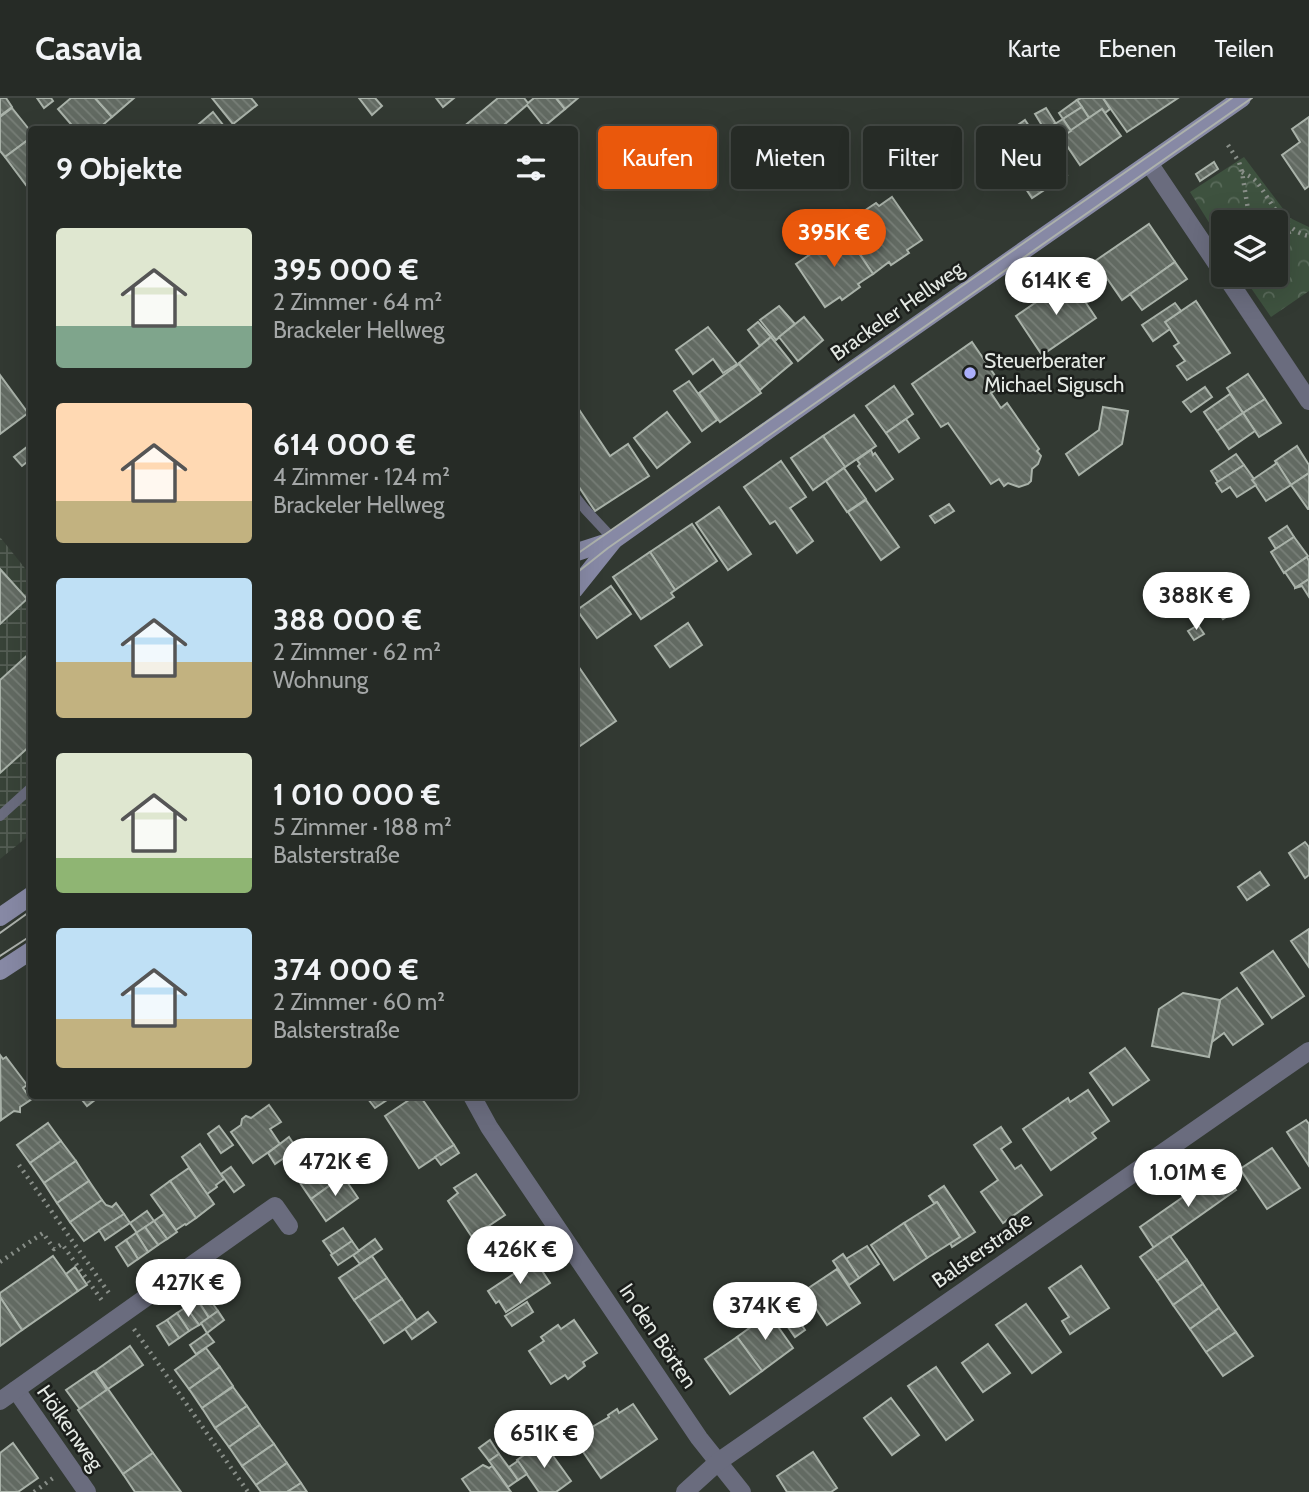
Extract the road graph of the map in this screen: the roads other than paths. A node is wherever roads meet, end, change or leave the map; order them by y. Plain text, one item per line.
1 (1242, 98) edge
2 (1149, 163) junction
3 (1211, 255) edge
4 (1233, 287) edge
5 (1309, 401) edge
6 (578, 500) edge
7 (614, 540) junction
8 (578, 552) edge
9 (578, 585) edge
10 (28, 791) edge
11 (0, 816) edge
12 (28, 898) edge
13 (0, 917) edge
14 (28, 953) edge
15 (0, 971) edge
16 (1309, 1051) edge
17 (474, 1099) edge
18 (289, 1226) dead end
19 (16, 1390) junction
20 (0, 1401) edge
21 (718, 1462) junction
22 (87, 1492) edge
23 (685, 1492) edge
24 (742, 1492) edge

1 - 2 main road, Brackeler Hellweg
2 - 3 street
2 - 7 main road, Brackeler Hellweg
4 - 5 street
6 - 7 lane
7 - 8 main road, Brackeler Hellweg
7 - 9 main road, Brackeler Hellweg
10 - 11 lane
12 - 13 main road
14 - 15 main road
16 - 21 street, Balsterstraße
17 - 21 street, In den Börten
18 - 19 street
19 - 20 street
19 - 22 street, Hölkenweg
21 - 23 street, Balsterstraße
21 - 24 street, In den Börten

